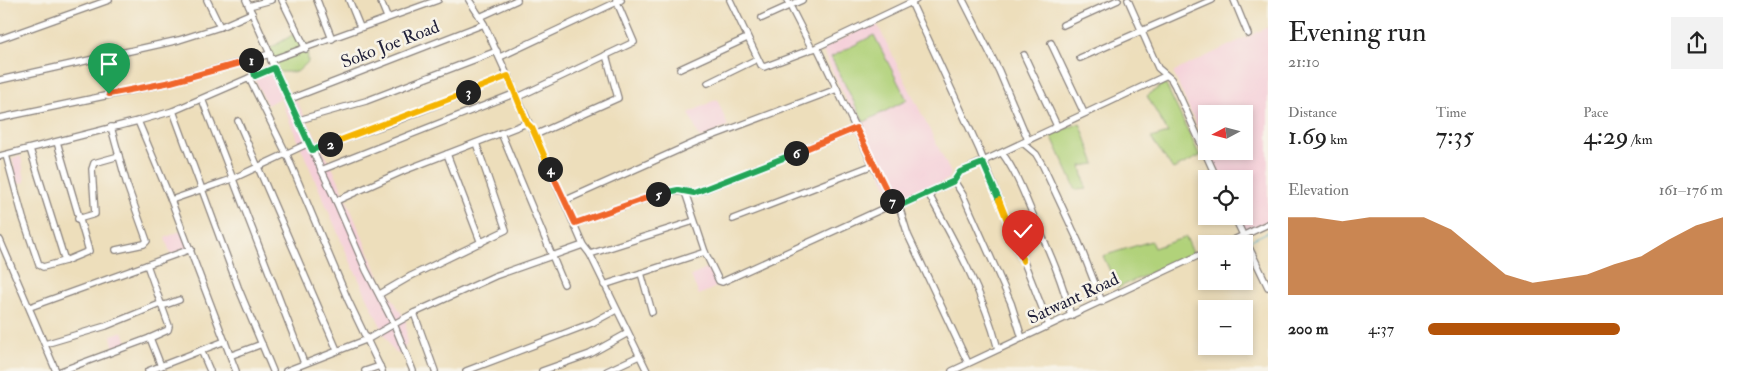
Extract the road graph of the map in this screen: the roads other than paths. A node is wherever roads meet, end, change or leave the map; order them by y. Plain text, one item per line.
1 (109, 0) edge
2 (207, 0) edge
3 (271, 0) edge
4 (282, 0) edge
5 (317, 0) edge
6 (349, 0) edge
7 (380, 0) edge
8 (438, 0) edge
9 (469, 0) edge
10 (517, 0) edge
11 (730, 0) edge
12 (802, 0) edge
13 (963, 0) edge
14 (1118, 0) edge
15 (1128, 0) edge
16 (1212, 0) edge
17 (1234, 0) edge
18 (618, 1) edge
19 (913, 1) edge
20 (247, 3) edge
21 (789, 3) edge
22 (252, 13) junction
23 (480, 17) junction
24 (387, 18) junction
25 (762, 18) dead end
26 (484, 24) junction
27 (1063, 25) dead end
28 (220, 27) junction
29 (360, 27) junction
30 (1142, 32) junction
31 (1248, 34) dead end
32 (747, 38) junction
33 (0, 39) edge
34 (332, 39) junction
35 (1051, 43) dead end
36 (306, 48) junction
37 (815, 48) junction
38 (499, 54) junction
39 (606, 55) junction
40 (1024, 55) dead end
41 (271, 57) junction
42 (757, 58) junction
43 (1080, 58) dead end
44 (252, 60) junction
45 (274, 68) junction
46 (680, 69) dead end
47 (508, 76) junction
48 (1165, 76) junction
49 (252, 77) junction
50 (0, 80) edge
51 (708, 82) dead end
52 (837, 89) junction
53 (517, 95) junction
54 (202, 99) junction
55 (290, 99) junction
56 (173, 111) junction
57 (1084, 113) junction
58 (0, 118) edge
59 (299, 120) junction
60 (138, 121) junction
61 (238, 121) dead end
62 (527, 123) junction
63 (1057, 126) junction
64 (112, 127) junction
65 (856, 128) junction
66 (501, 133) junction
67 (535, 135) junction
68 (57, 142) junction
69 (1026, 142) junction
70 (308, 143) junction
71 (476, 143) junction
72 (30, 149) junction
73 (312, 150) junction
74 (1002, 153) junction
75 (447, 154) junction
76 (3, 155) edge
77 (287, 155) junction
78 (119, 156) junction
79 (983, 163) junction
80 (873, 165) junction
81 (259, 167) junction
82 (321, 170) junction
83 (1213, 170) edge
84 (232, 179) junction
85 (954, 181) junction
86 (202, 189) junction
87 (685, 192) junction
88 (928, 193) junction
89 (171, 200) junction
90 (564, 200) junction
91 (336, 201) junction
92 (896, 205) junction
93 (78, 219) junction
94 (733, 219) dead end
95 (694, 221) junction
96 (575, 223) junction
97 (1268, 224) edge
98 (1244, 235) edge
99 (0, 242) edge
100 (481, 243) junction
101 (583, 245) junction
102 (191, 249) junction
103 (116, 250) dead end
104 (704, 252) junction
105 (590, 254) junction
106 (1198, 256) edge
107 (552, 257) junction
108 (1253, 258) edge
109 (65, 261) junction
110 (147, 265) junction
111 (641, 272) junction
112 (564, 284) dead end
113 (604, 285) junction
114 (1268, 287) edge
115 (380, 294) junction
116 (178, 300) dead end
117 (1102, 302) junction
118 (160, 304) junction
119 (30, 307) junction
120 (616, 310) junction
121 (652, 312) dead end
122 (414, 313) junction
123 (1071, 316) junction
124 (394, 324) junction
125 (1050, 326) junction
126 (628, 334) junction
127 (150, 338) junction
128 (1022, 338) junction
129 (368, 339) junction
130 (225, 341) junction
131 (45, 344) junction
132 (262, 344) junction
133 (201, 350) junction
134 (337, 350) junction
135 (998, 350) junction
136 (232, 354) junction
137 (639, 356) junction
138 (304, 363) junction
139 (968, 363) junction
140 (161, 366) junction
141 (381, 369) edge
142 (56, 371) edge
143 (61, 371) edge
144 (148, 371) edge
145 (210, 371) edge
146 (236, 371) edge
147 (273, 371) edge
148 (286, 371) edge
149 (365, 371) edge
150 (414, 371) edge
151 (435, 371) edge
152 (466, 371) edge
153 (542, 371) edge
154 (607, 371) edge
155 (647, 371) edge
156 (952, 371) edge

1 - 33 street
2 - 28 street
3 - 20 street
4 - 36 street
5 - 34 street
6 - 29 street
7 - 24 street
8 - 24 street
9 - 23 street
10 - 23 street
11 - 32 street
12 - 21 street
13 - 69 street
14 - 27 street
15 - 30 street
16 - 30 street
17 - 31 street
18 - 38 street
18 - 39 street
19 - 37 street
19 - 79 street
20 - 22 street
21 - 25 street
21 - 37 street
22 - 28 street
22 - 41 street
23 - 26 street
24 - 29 street
26 - 38 street
26 - 55 street, Soko Joe Road
28 - 50 street
29 - 34 street
30 - 43 street
30 - 48 street
32 - 42 street
32 - 46 street
34 - 36 street
35 - 57 street
36 - 41 street
37 - 42 street
37 - 52 street
38 - 47 street
38 - 59 street
39 - 53 street
39 - 67 street
40 - 63 street
41 - 44 street
41 - 45 street
42 - 51 street
44 - 49 street
44 - 58 street
45 - 49 street
45 - 55 street
47 - 53 street
47 - 73 street
48 - 57 street
48 - 83 street
49 - 54 street
49 - 77 street
52 - 65 street
52 - 90 street
53 - 62 street
53 - 82 street
54 - 56 street
54 - 84 street
55 - 59 street
56 - 60 street
56 - 86 street
57 - 63 street
59 - 70 street
60 - 64 street
60 - 89 street
61 - 81 street
62 - 66 street
62 - 67 street
63 - 69 street
64 - 68 street
64 - 78 street
65 - 80 street
65 - 87 street
66 - 71 street
66 - 107 street
67 - 90 street
68 - 72 street
68 - 93 street
69 - 74 street
69 - 117 street
70 - 73 street
70 - 77 street
71 - 75 street
71 - 100 street
72 - 76 street
72 - 109 street
73 - 82 street
74 - 79 street
74 - 123 street
75 - 91 street
75 - 100 street
76 - 109 street
77 - 81 street
77 - 129 street
78 - 93 street
78 - 103 street
79 - 85 street
79 - 125 street
80 - 92 street
80 - 94 street
81 - 84 street
81 - 134 street
82 - 91 street
84 - 86 street
84 - 138 street
85 - 88 street
85 - 128 street
86 - 89 street
86 - 132 street
87 - 95 street
87 - 96 street
88 - 92 street
88 - 135 street
89 - 102 street
90 - 96 street
91 - 115 street
92 - 104 street
92 - 139 street
93 - 109 street
95 - 104 street
95 - 105 street
96 - 101 street
97 - 98 street
99 - 119 street
100 - 115 street
101 - 105 street
101 - 107 street
102 - 110 street
102 - 130 street
104 - 111 street
105 - 113 street
106 - 117 street, Satwant Road
107 - 112 street
107 - 122 street
108 - 114 street
110 - 118 street
110 - 119 street
111 - 113 street
111 - 121 street
113 - 120 street
115 - 124 street
116 - 118 street
117 - 123 street, Satwant Road
118 - 127 street
118 - 131 street
119 - 131 street
120 - 126 street
120 - 152 street
122 - 124 street
122 - 151 street
123 - 125 street, Satwant Road
124 - 129 street
124 - 150 street
125 - 128 street, Satwant Road
126 - 137 street
126 - 153 street
127 - 140 street
127 - 143 street
128 - 135 street, Satwant Road
129 - 134 street
129 - 141 street
130 - 133 street
130 - 136 street
131 - 142 street
132 - 136 street
132 - 147 street
133 - 140 street
133 - 145 street
134 - 138 street
135 - 139 street, Satwant Road
136 - 146 street
137 - 154 street
137 - 155 street
138 - 148 street
139 - 156 street, Satwant Road
140 - 144 street
141 - 149 street

